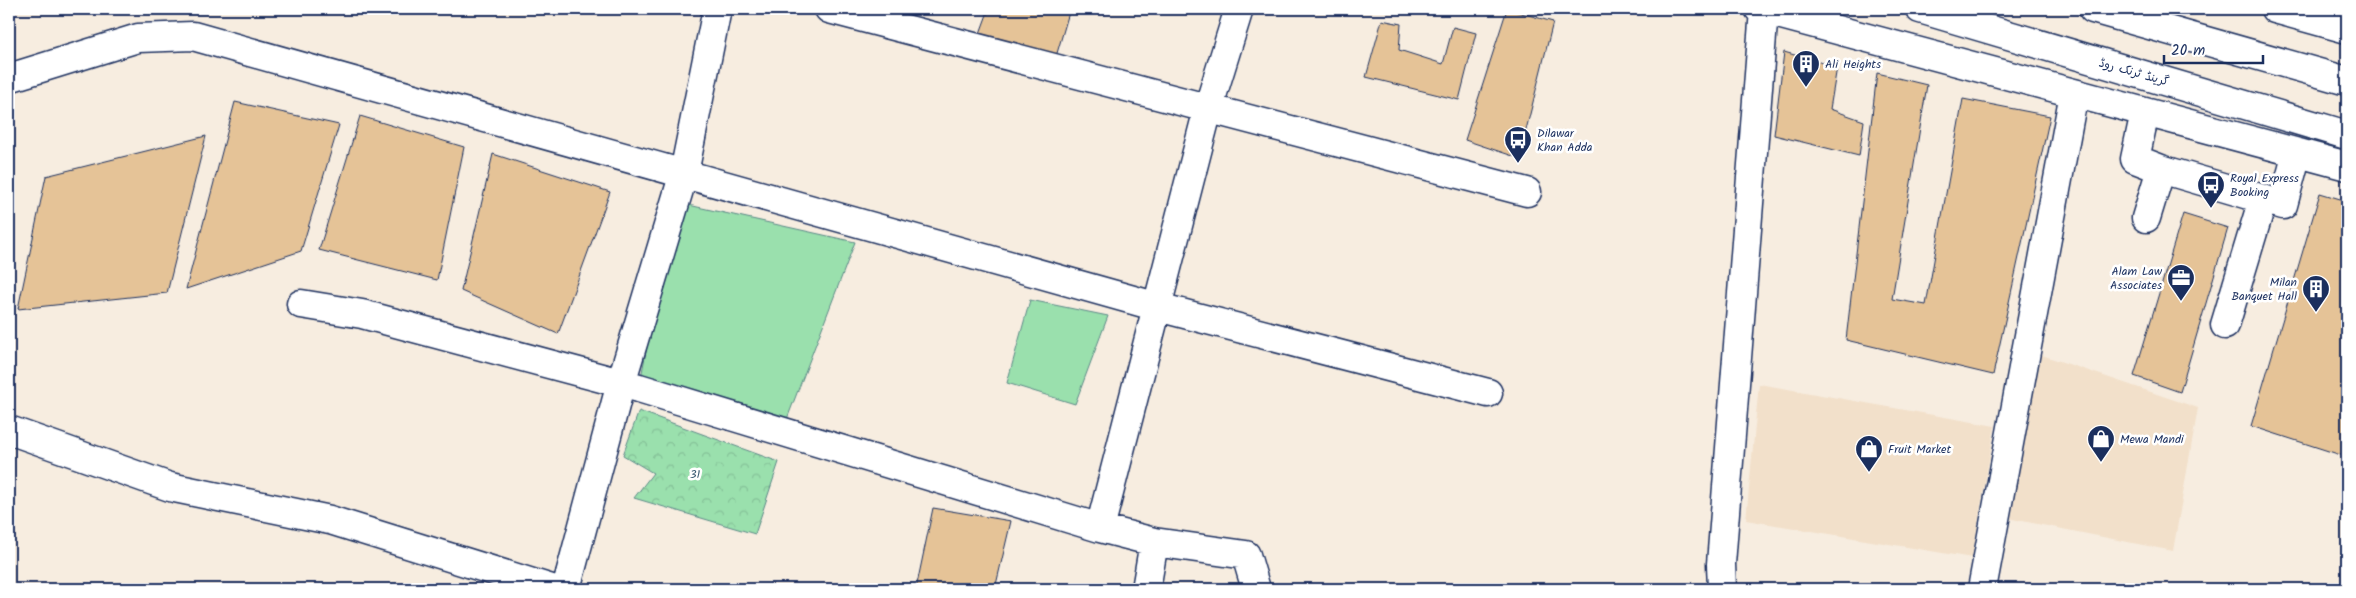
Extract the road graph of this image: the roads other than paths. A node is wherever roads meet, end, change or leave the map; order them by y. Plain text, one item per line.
1 (717, 9) edge
2 (829, 9) edge
3 (1240, 9) edge
4 (1762, 9) edge
5 (1920, 9) edge
6 (2092, 9) edge
7 (2275, 9) edge
8 (2347, 29) edge
9 (9, 78) edge
10 (2347, 81) edge
11 (2074, 93) junction
12 (1208, 109) junction
13 (2145, 112) junction
14 (2347, 135) edge
15 (2298, 153) junction
16 (2347, 166) edge
17 (2161, 169) junction
18 (684, 173) junction
19 (1527, 192) dead end
20 (2263, 199) junction
21 (2146, 218) dead end
22 (301, 304) dead end
23 (1158, 307) junction
24 (2225, 325) dead end
25 (621, 383) junction
26 (1488, 393) dead end
27 (9, 430) edge
28 (1100, 528) junction
29 (1154, 542) junction
30 (552, 589) edge
31 (566, 589) edge
32 (1146, 589) edge
33 (1256, 589) edge
34 (1722, 589) edge
35 (1982, 589) edge

1 - 18 main road
2 - 12 main road
3 - 12 main road
4 - 11 main road
4 - 34 main road
5 - 14 main road, گرینڈ ٹرنک روڈ
6 - 10 main road
7 - 8 main road
9 - 18 main road
11 - 13 main road
11 - 35 main road
12 - 19 main road
12 - 23 main road
13 - 15 main road
13 - 17 main road
15 - 16 main road
15 - 20 main road
17 - 20 main road
17 - 21 main road
18 - 23 main road
18 - 25 main road
20 - 24 main road
22 - 25 main road
23 - 26 main road
23 - 28 main road
25 - 28 main road
25 - 31 main road
27 - 30 main road
28 - 29 main road
29 - 32 main road
29 - 33 main road

